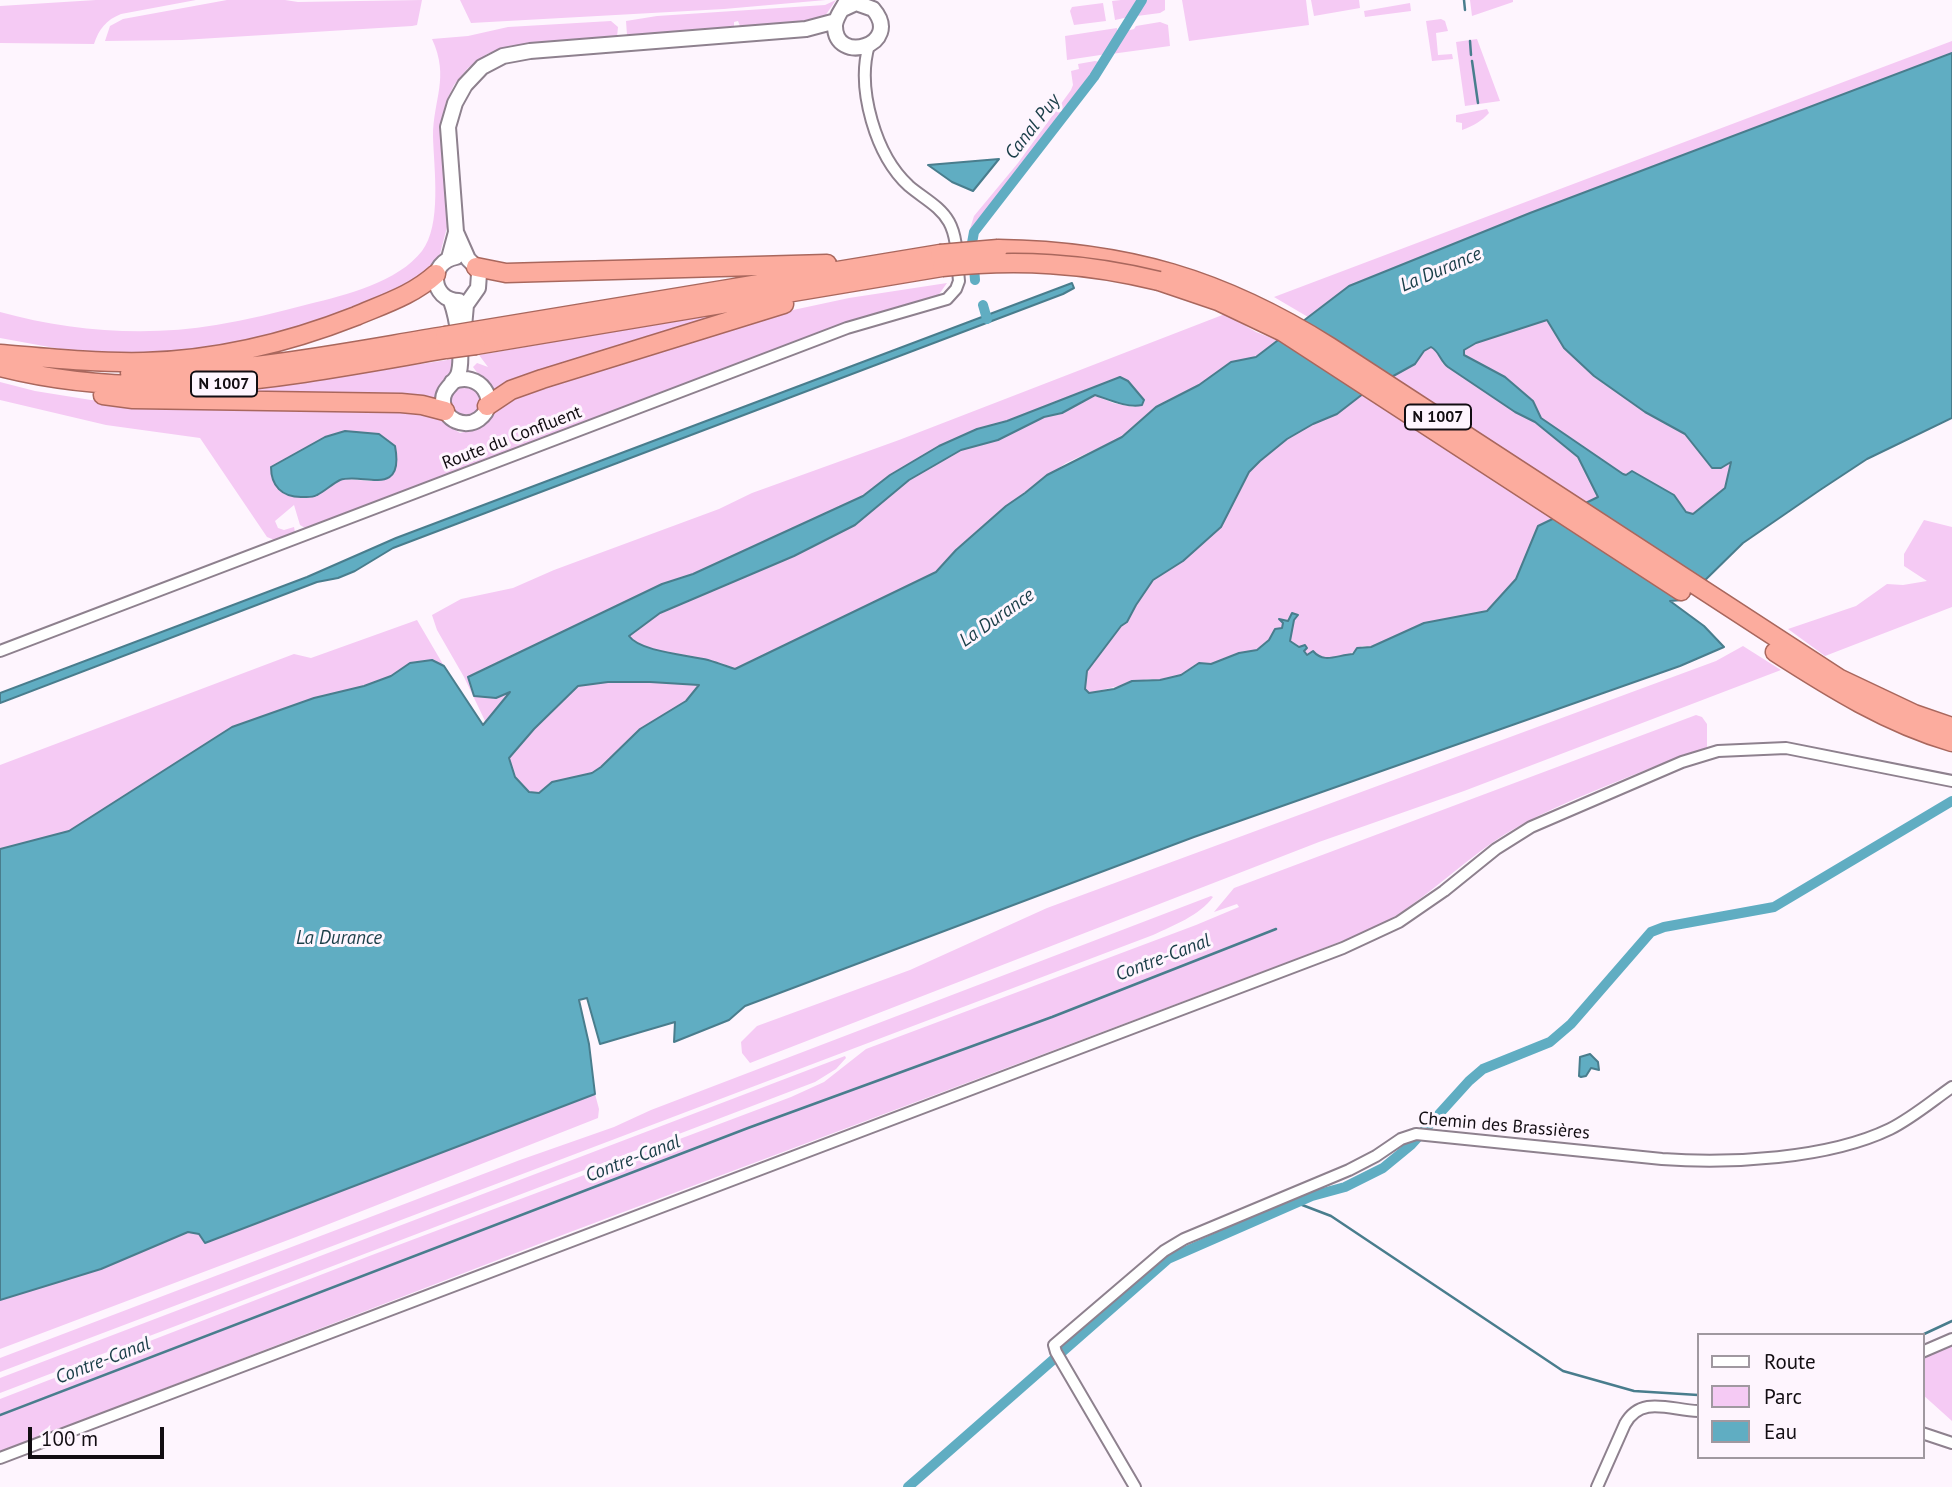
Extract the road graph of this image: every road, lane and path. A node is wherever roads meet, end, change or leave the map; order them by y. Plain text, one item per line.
1 (868, 3) edge
2 (842, 10) edge
3 (806, 29) junction
4 (843, 42) junction
5 (869, 45) junction
6 (865, 69) junction
7 (456, 232) junction
8 (449, 258) junction
9 (941, 261) junction
10 (900, 262) junction
11 (472, 263) junction
12 (436, 274) junction
13 (840, 285) junction
14 (468, 299) junction
15 (451, 301) junction
16 (476, 338) junction
17 (446, 343) junction
18 (0, 354) edge
19 (0, 367) edge
20 (0, 375) edge
21 (471, 379) junction
22 (452, 382) junction
23 (487, 406) junction
24 (445, 411) junction
25 (0, 651) edge
26 (1837, 684) junction
27 (1952, 727) edge
28 (1952, 742) edge
29 (1952, 781) edge
30 (1952, 1087) edge
31 (1952, 1339) edge
32 (1924, 1351) edge
33 (1696, 1411) edge
34 (1924, 1434) edge
35 (1952, 1443) edge
36 (0, 1458) edge
37 (1135, 1487) edge
38 (1597, 1487) edge

1 - 2 street
1 - 5 street
2 - 3 street
2 - 4 street
3 - 4 street
3 - 7 street
4 - 5 street
4 - 6 street
5 - 6 street
6 - 25 street, Route du Confluent
7 - 8 street
7 - 11 street
8 - 11 street
8 - 12 street
9 - 10 highway, N 1007
9 - 13 highway, N 1007
9 - 26 highway, N 1007, bridge
10 - 11 highway
10 - 16 highway, N 1007
11 - 14 street
12 - 15 street
12 - 18 highway
13 - 16 highway, N 1007
13 - 23 highway
14 - 15 street
14 - 21 street
15 - 22 street
16 - 17 highway, N 1007, bridge
17 - 18 highway, N 1007
17 - 19 highway, N 1007
20 - 24 highway
21 - 22 street
21 - 23 street
22 - 24 street
23 - 24 street
26 - 27 highway, N 1007
26 - 28 highway, N 1007
29 - 36 street
30 - 37 street, Chemin des Brassières
31 - 32 street
33 - 38 street
34 - 35 street

